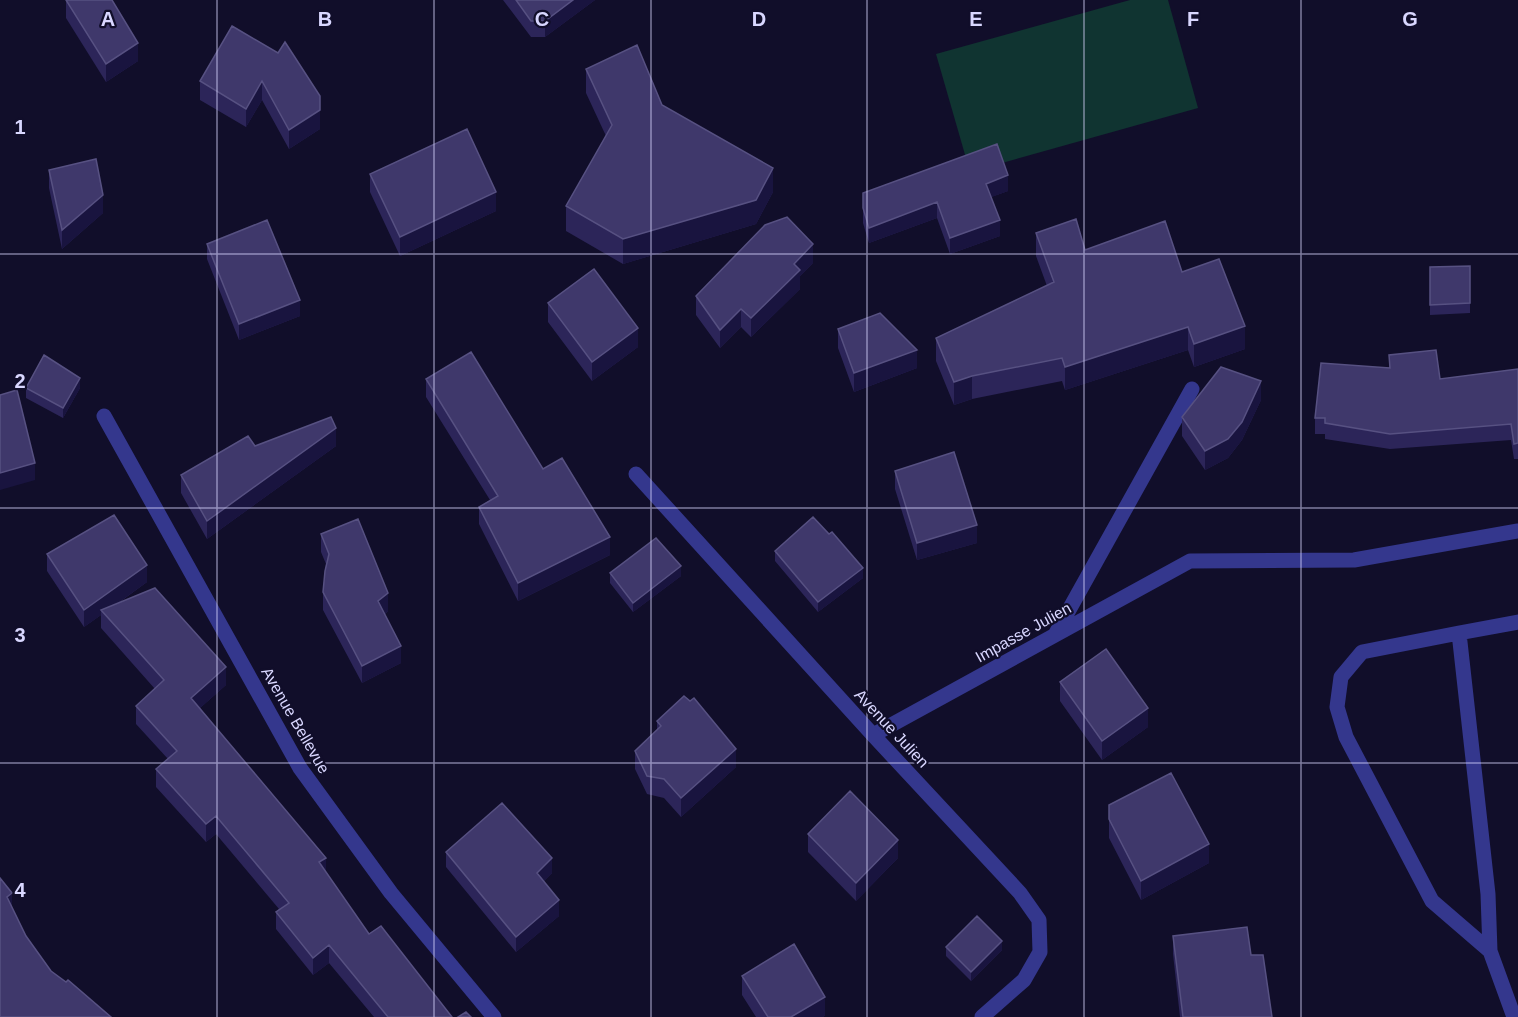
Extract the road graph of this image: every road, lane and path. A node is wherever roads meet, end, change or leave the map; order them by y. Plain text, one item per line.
1 (1192, 389) dead end
2 (104, 416) dead end
3 (636, 474) dead end
4 (1518, 531) edge
5 (1518, 622) edge
6 (1459, 633) junction
7 (1055, 635) junction
8 (873, 735) junction
9 (1490, 951) junction
10 (494, 1017) edge
11 (982, 1017) edge
12 (1514, 1017) edge

1 - 7 street
2 - 10 street, Avenue Bellevue
3 - 8 street, Avenue Julien
4 - 7 street, Impasse Julien
5 - 6 street
6 - 9 street
6 - 9 street
7 - 8 street, Impasse Julien
8 - 11 street, Avenue Julien
9 - 12 street

